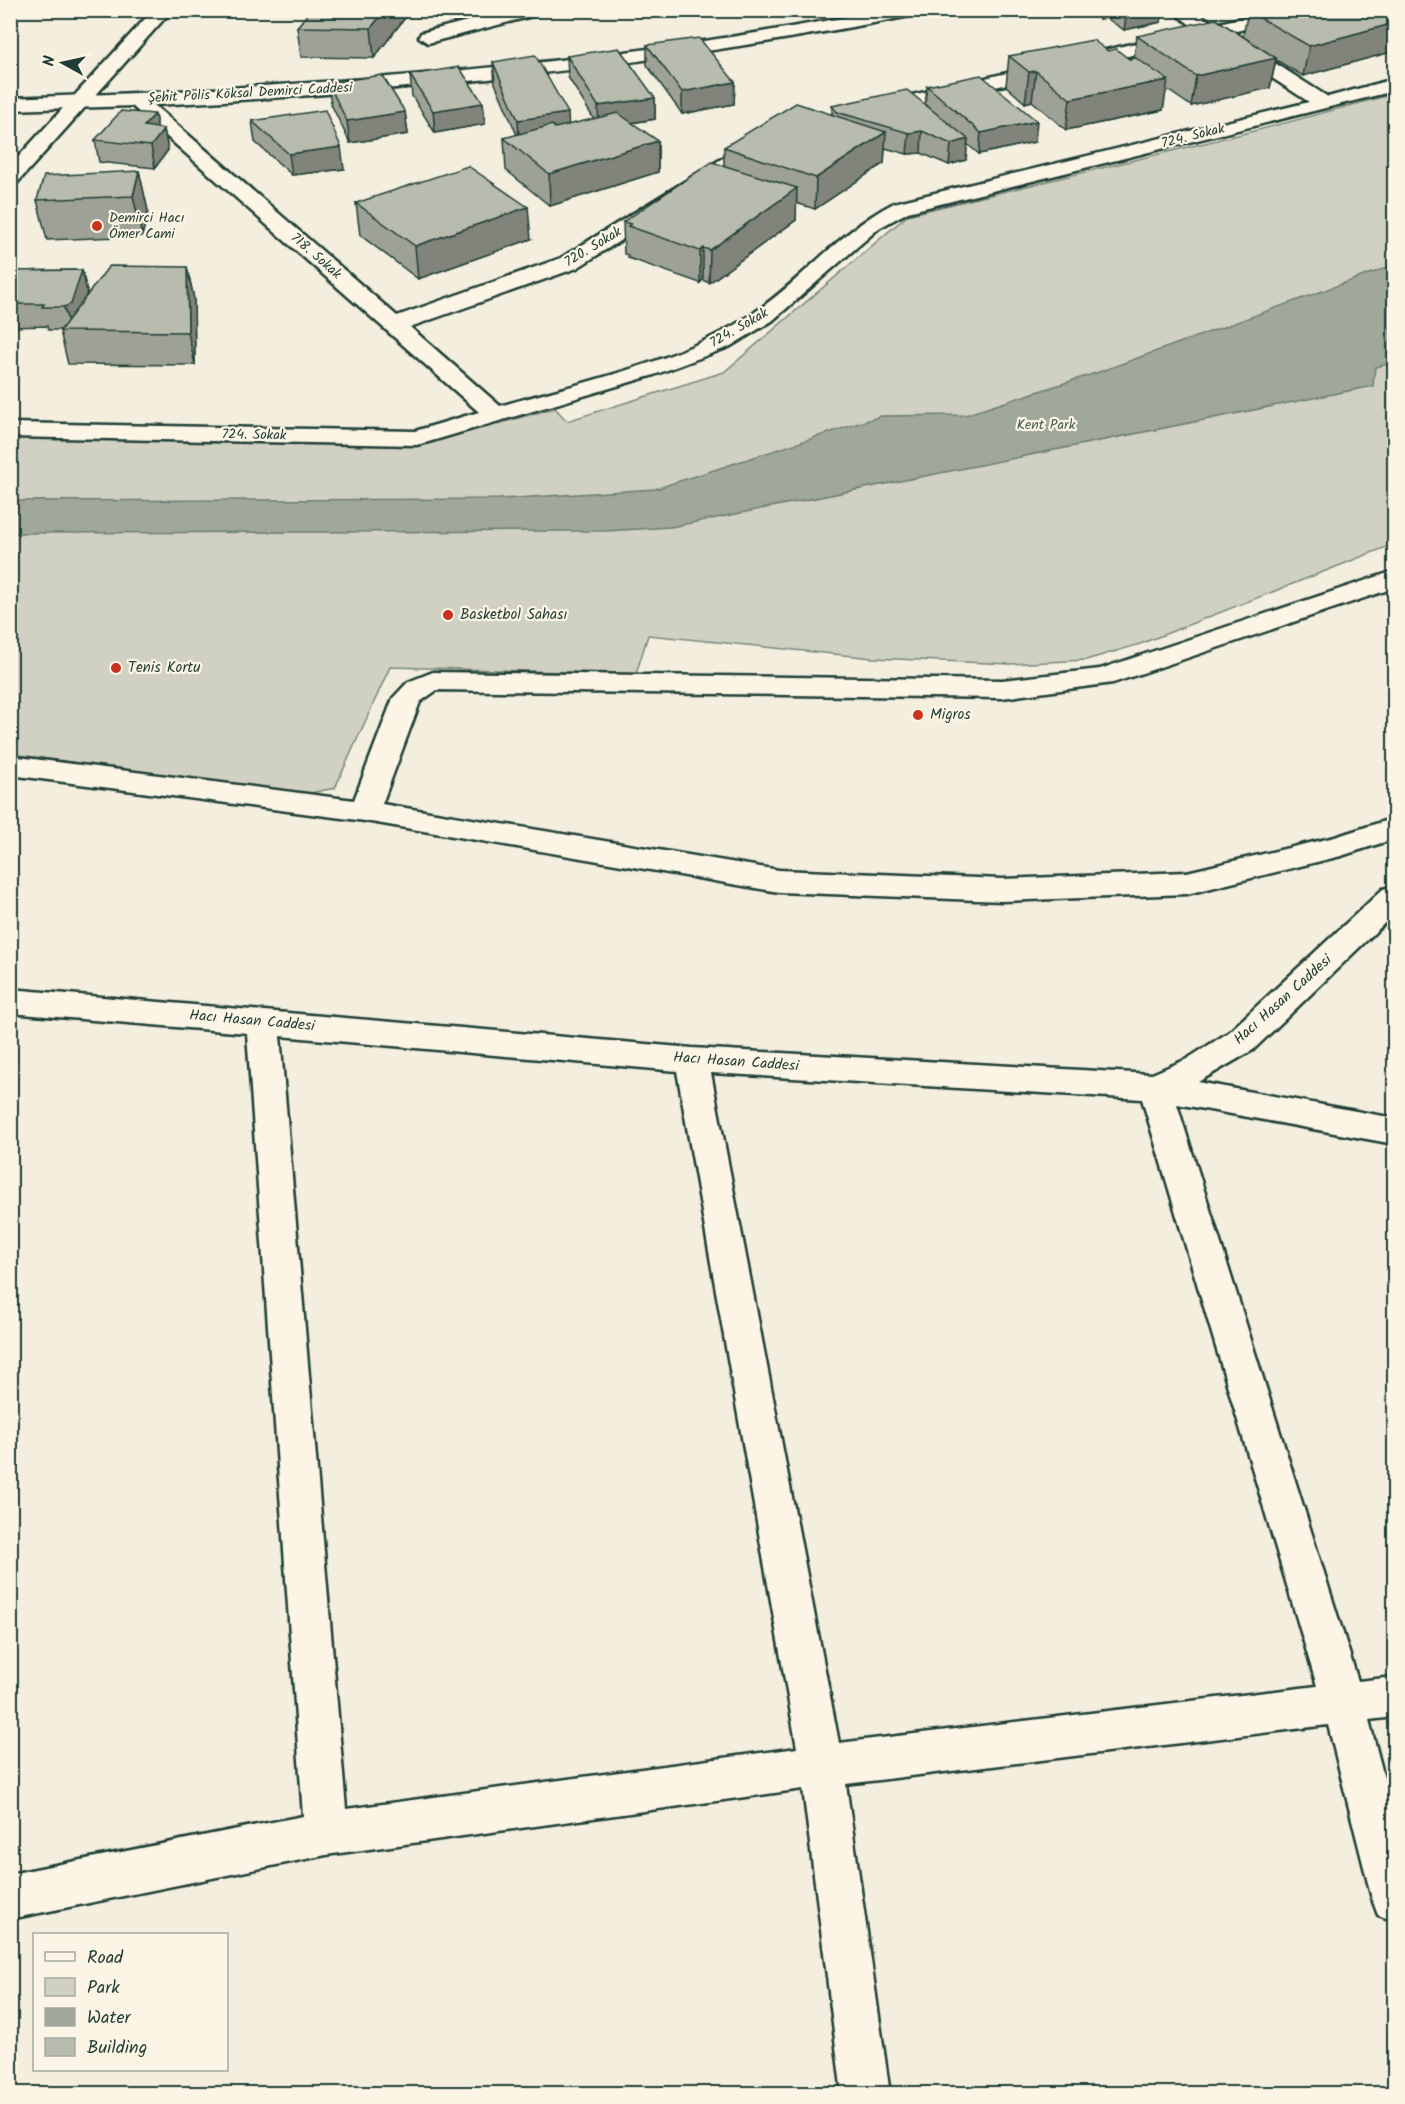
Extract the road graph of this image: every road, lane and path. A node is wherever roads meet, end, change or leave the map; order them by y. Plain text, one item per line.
1 (138, 10) edge
2 (164, 10) edge
3 (449, 10) edge
4 (534, 10) edge
5 (915, 10) edge
6 (1180, 10) edge
7 (1301, 10) edge
8 (122, 27) dead end
9 (1213, 32) junction
10 (428, 37) junction
11 (390, 84) junction
12 (1395, 85) edge
13 (65, 87) dead end
14 (137, 100) junction
15 (48, 103) junction
16 (78, 103) junction
17 (10, 104) edge
18 (1325, 105) junction
19 (851, 114) edge
20 (33, 120) dead end
21 (780, 133) edge
22 (10, 179) edge
23 (394, 325) junction
24 (494, 413) junction
25 (10, 430) edge
26 (1395, 579) edge
27 (10, 765) edge
28 (365, 811) junction
29 (1395, 828) edge
30 (1395, 897) edge
31 (10, 1001) edge
32 (262, 1022) junction
33 (692, 1060) junction
34 (1155, 1087) junction
35 (1395, 1131) edge
36 (1395, 1697) edge
37 (1343, 1702) junction
38 (822, 1766) junction
39 (326, 1833) junction
40 (10, 1897) edge
41 (1395, 1899) edge
42 (866, 2094) edge

1 - 8 street
2 - 16 street
3 - 10 street
4 - 10 street
5 - 11 street, Şehit Polis Köksal Demirci Caddesi
6 - 9 street
7 - 9 street
9 - 18 street
9 - 19 street
10 - 11 street
11 - 14 street, Şehit Polis Köksal Demirci Caddesi
12 - 18 street, 724. Sokak
13 - 15 street
14 - 16 street, Şehit Polis Köksal Demirci Caddesi
14 - 23 street, 718. Sokak
15 - 16 street, Şehit Polis Köksal Demirci Caddesi
15 - 17 street, Şehit Polis Köksal Demirci Caddesi
15 - 20 street
16 - 22 street
18 - 24 street, 724. Sokak
21 - 23 street, 720. Sokak
23 - 24 street, 718. Sokak
24 - 25 street, 724. Sokak
26 - 28 street
27 - 28 street
28 - 29 street
30 - 34 street, Hacı Hasan Caddesi
31 - 32 street, Hacı Hasan Caddesi
32 - 33 street, Hacı Hasan Caddesi
32 - 39 street
33 - 34 street, Hacı Hasan Caddesi
33 - 38 street
34 - 35 street
34 - 37 street
36 - 37 street
37 - 38 street
37 - 41 street
38 - 39 street
38 - 42 street
39 - 40 street

